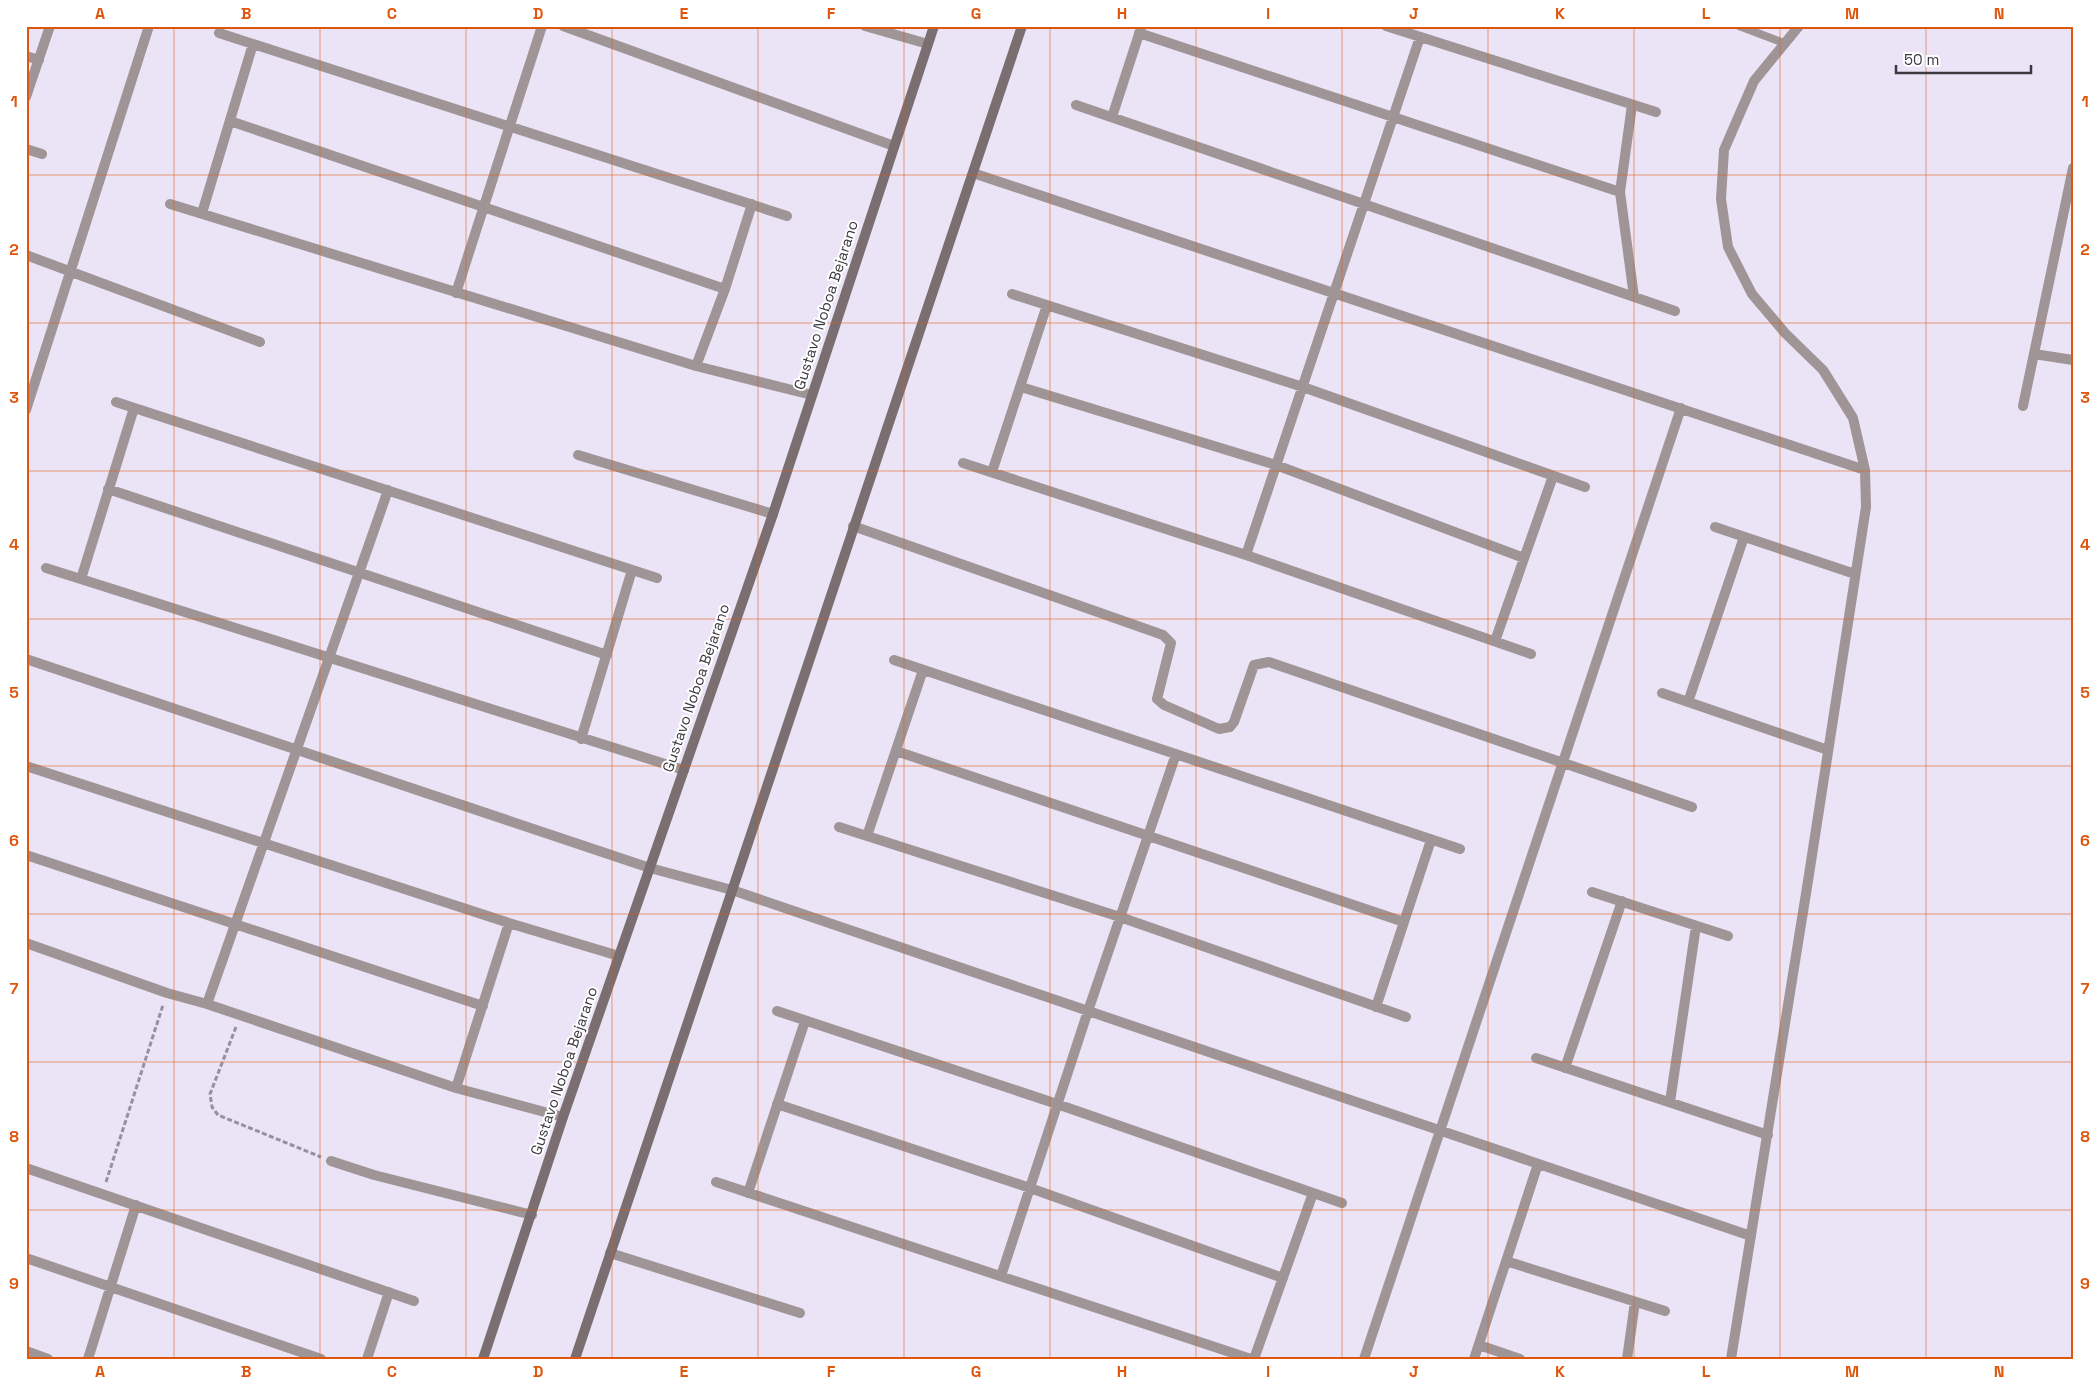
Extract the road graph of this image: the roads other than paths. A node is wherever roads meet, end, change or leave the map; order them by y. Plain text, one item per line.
1 (50, 26) edge
2 (149, 26) edge
3 (542, 26) edge
4 (563, 26) edge
5 (865, 26) edge
6 (934, 26) edge
7 (1022, 26) edge
8 (1386, 26) edge
9 (1738, 26) edge
10 (1799, 26) edge
11 (1140, 29) edge
12 (219, 33) dead end
13 (1420, 37) junction
14 (253, 44) junction
15 (928, 44) junction
16 (1784, 44) junction
17 (26, 56) edge
18 (39, 60) junction
19 (26, 97) edge
20 (1076, 105) dead end
21 (1632, 105) junction
22 (1656, 112) dead end
23 (1112, 117) junction
24 (1394, 117) junction
25 (230, 121) junction
26 (510, 126) junction
27 (894, 146) junction
28 (26, 149) edge
29 (42, 154) dead end
30 (2073, 168) edge
31 (973, 173) junction
32 (2072, 181) edge
33 (1620, 192) junction
34 (170, 204) dead end
35 (752, 204) junction
36 (1365, 204) junction
37 (484, 207) junction
38 (202, 213) junction
39 (787, 216) dead end
40 (26, 255) edge
41 (71, 270) junction
42 (725, 289) junction
43 (1335, 293) junction
44 (456, 294) junction
45 (1012, 294) dead end
46 (1634, 296) junction
47 (1047, 305) junction
48 (1675, 310) dead end
49 (260, 342) dead end
50 (2034, 354) junction
51 (2073, 360) edge
52 (696, 366) junction
53 (1020, 387) junction
54 (1303, 387) junction
55 (812, 395) junction
56 (116, 402) dead end
57 (2023, 406) dead end
58 (134, 408) junction
59 (1681, 408) junction
60 (26, 410) edge
61 (578, 455) dead end
62 (963, 463) dead end
63 (1276, 465) junction
64 (1865, 470) junction
65 (992, 472) junction
66 (1553, 476) junction
67 (1585, 487) dead end
68 (108, 490) junction
69 (388, 490) junction
70 (773, 514) junction
71 (853, 526) junction
72 (1715, 527) dead end
73 (1744, 537) junction
74 (1246, 555) junction
75 (1524, 558) junction
76 (46, 568) dead end
77 (632, 570) junction
78 (360, 572) junction
79 (1856, 574) junction
80 (657, 578) dead end
81 (81, 579) junction
82 (1495, 641) junction
83 (1531, 654) dead end
84 (607, 655) junction
85 (26, 659) edge
86 (330, 659) junction
87 (894, 660) dead end
88 (923, 670) junction
89 (1662, 693) dead end
90 (1688, 702) junction
91 (581, 739) junction
92 (296, 750) junction
93 (1828, 750) junction
94 (896, 751) junction
95 (1176, 754) junction
96 (1563, 762) junction
97 (26, 766) edge
98 (684, 770) junction
99 (1692, 807) dead end
100 (839, 828) dead end
101 (1148, 835) junction
102 (867, 836) junction
103 (1431, 840) junction
104 (263, 843) junction
105 (1460, 850) dead end
106 (26, 854) edge
107 (650, 868) junction
108 (732, 890) junction
109 (1592, 892) dead end
110 (1622, 901) junction
111 (1120, 917) junction
112 (1404, 922) junction
113 (235, 923) junction
114 (509, 923) junction
115 (1696, 926) junction
116 (1728, 936) dead end
117 (26, 943) edge
118 (619, 956) junction
119 (207, 1004) junction
120 (483, 1006) junction
121 (1376, 1007) junction
122 (777, 1011) dead end
123 (1088, 1011) junction
124 (1406, 1017) dead end
125 (805, 1020) junction
126 (1536, 1058) dead end
127 (1564, 1068) junction
128 (456, 1088) junction
129 (1670, 1102) junction
130 (777, 1104) junction
131 (1057, 1104) junction
132 (563, 1117) junction
133 (1440, 1130) junction
134 (1768, 1135) junction
135 (330, 1161) road end
136 (1538, 1164) junction
137 (26, 1168) edge
138 (716, 1182) dead end
139 (1030, 1188) junction
140 (748, 1193) junction
141 (1313, 1193) junction
142 (1342, 1203) dead end
143 (136, 1205) junction
144 (532, 1214) junction
145 (1751, 1236) junction
146 (610, 1253) junction
147 (26, 1258) edge
148 (1506, 1261) junction
149 (1000, 1276) junction
150 (1283, 1278) junction
151 (111, 1286) junction
152 (389, 1292) junction
153 (414, 1301) dead end
154 (1635, 1302) junction
155 (1665, 1311) dead end
156 (800, 1313) dead end
157 (1479, 1345) junction
158 (26, 1351) edge
159 (48, 1359) edge
160 (88, 1359) edge
161 (321, 1359) edge
162 (367, 1359) edge
163 (483, 1359) edge
164 (575, 1359) edge
165 (1253, 1359) edge
166 (1364, 1359) edge
167 (1474, 1359) edge
168 (1520, 1359) edge
169 (1628, 1359) edge
170 (1731, 1359) edge

1 - 18 street
2 - 41 street
3 - 26 street
4 - 27 street
5 - 15 street
6 - 15 street, Gustavo Noboa Bejarano
7 - 31 street
8 - 13 street
9 - 16 lane
10 - 16 street
11 - 23 street
11 - 24 street
12 - 14 street
13 - 21 street
13 - 24 street
14 - 25 street
14 - 26 street
15 - 27 street, Gustavo Noboa Bejarano
16 - 64 street
17 - 18 street
18 - 19 street
20 - 23 street
21 - 22 street
21 - 33 street
23 - 36 street
24 - 33 street
24 - 36 street
25 - 37 street
25 - 38 street
26 - 35 street
26 - 37 street
27 - 55 street, Gustavo Noboa Bejarano
28 - 29 street
30 - 32 street
31 - 43 street
31 - 71 street
32 - 50 street
33 - 46 street
34 - 38 street
35 - 39 street
35 - 42 street
36 - 43 street
36 - 46 street
37 - 42 street
37 - 44 street
38 - 44 street
40 - 41 street
41 - 49 street
41 - 60 street
42 - 52 street
43 - 54 street
43 - 59 street
44 - 52 street
45 - 47 street
46 - 48 street
47 - 53 street
47 - 54 street
50 - 51 street
50 - 57 street
52 - 55 street
53 - 63 street
53 - 65 street
54 - 63 street
54 - 66 street
55 - 70 street, Gustavo Noboa Bejarano
56 - 58 street
58 - 68 street
58 - 69 street
59 - 64 street
59 - 96 street
61 - 70 street
62 - 65 street
63 - 74 street
63 - 75 street
64 - 79 street
65 - 74 street
66 - 67 street
66 - 75 street
68 - 78 street
68 - 81 street
69 - 77 street
69 - 78 street
70 - 98 street, Gustavo Noboa Bejarano
71 - 96 street
71 - 108 street
72 - 73 street
73 - 79 street
73 - 90 street
74 - 82 street
75 - 82 street
76 - 81 street
77 - 80 street
77 - 84 street
78 - 84 street
78 - 86 street
79 - 93 street
81 - 86 street
82 - 83 street
84 - 91 street
85 - 92 street
86 - 91 street
86 - 92 street
87 - 88 street
88 - 94 street
88 - 95 street
89 - 90 street
90 - 93 street
91 - 98 street
92 - 104 street
92 - 107 street
93 - 134 street
94 - 101 street
94 - 102 street
95 - 101 street
95 - 103 street
96 - 99 street
96 - 133 street
97 - 104 street
98 - 107 street, Gustavo Noboa Bejarano
100 - 102 street
101 - 111 street
101 - 112 street
102 - 111 street
103 - 105 street
103 - 112 street
104 - 113 street
104 - 114 street
106 - 113 street
107 - 108 street
107 - 118 street, Gustavo Noboa Bejarano
108 - 123 street
108 - 146 street
109 - 110 street
110 - 115 street
110 - 127 street
111 - 121 street
111 - 123 street
112 - 121 street
113 - 119 street
113 - 120 street
114 - 118 street
114 - 120 street
115 - 116 street
115 - 129 street
117 - 119 street
118 - 132 street, Gustavo Noboa Bejarano
119 - 128 street
120 - 128 street
121 - 124 street
122 - 125 street
123 - 131 street
123 - 133 street
125 - 130 street
125 - 131 street
126 - 127 street
127 - 129 street
128 - 132 street
129 - 134 street
130 - 139 street
130 - 140 street
131 - 139 street
131 - 141 street
132 - 144 street, Gustavo Noboa Bejarano
133 - 136 street
133 - 166 street
134 - 145 street
135 - 144 street
136 - 145 street
136 - 148 street
137 - 143 street
138 - 140 street
139 - 149 street
139 - 150 street
140 - 149 street
141 - 142 street
141 - 150 street
143 - 151 street
143 - 152 street
144 - 163 street, Gustavo Noboa Bejarano
145 - 170 street
146 - 156 street
146 - 164 street
147 - 151 street
148 - 154 street
148 - 157 street
149 - 165 street
150 - 165 street
151 - 160 street
151 - 161 street
152 - 153 street
152 - 162 street
154 - 155 street
154 - 169 street
157 - 167 street
157 - 168 street
158 - 159 street

